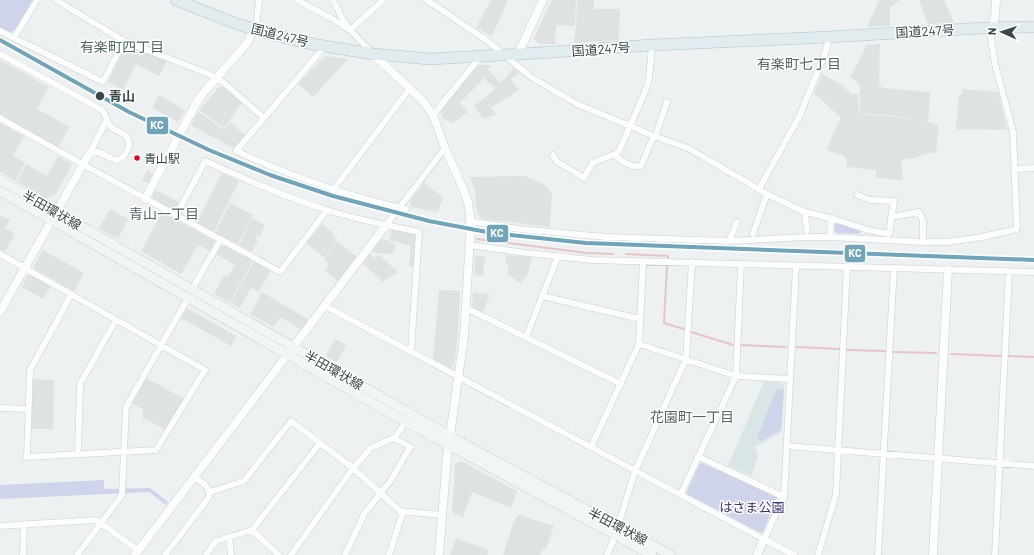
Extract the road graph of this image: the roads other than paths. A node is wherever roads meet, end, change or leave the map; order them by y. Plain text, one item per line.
1 (37, 0) edge
2 (56, 0) edge
3 (176, 0) edge
4 (259, 0) edge
5 (297, 0) edge
6 (333, 0) edge
7 (383, 0) edge
8 (427, 0) edge
9 (543, 0) edge
10 (996, 0) edge
11 (1034, 27) edge
12 (992, 28) junction
13 (254, 29) junction
14 (350, 30) junction
15 (0, 31) edge
16 (829, 37) junction
17 (14, 38) junction
18 (124, 41) junction
19 (652, 45) junction
20 (325, 46) junction
21 (0, 54) edge
22 (373, 54) junction
23 (518, 54) junction
24 (506, 55) junction
25 (481, 56) junction
26 (517, 67) junction
27 (216, 78) junction
28 (410, 88) junction
29 (667, 102) dead end
30 (433, 115) junction
31 (0, 118) edge
32 (264, 118) junction
33 (107, 120) junction
34 (631, 127) junction
35 (112, 128) junction
36 (102, 130) junction
37 (654, 136) junction
38 (95, 141) junction
39 (445, 148) junction
40 (100, 153) junction
41 (89, 154) junction
42 (615, 154) junction
43 (553, 155) dead end
44 (83, 165) junction
45 (1034, 168) edge
46 (1014, 169) junction
47 (0, 180) edge
48 (759, 189) junction
49 (333, 190) junction
50 (0, 192) edge
51 (767, 194) junction
52 (857, 195) dead end
53 (145, 199) junction
54 (403, 208) junction
55 (327, 210) junction
56 (56, 212) junction
57 (805, 212) junction
58 (176, 216) junction
59 (891, 217) junction
60 (831, 218) junction
61 (52, 221) junction
62 (469, 221) junction
63 (737, 222) dead end
64 (386, 225) junction
65 (807, 231) dead end
66 (753, 234) dead end
67 (830, 237) junction
68 (221, 239) junction
69 (729, 241) junction
70 (923, 242) junction
71 (470, 245) junction
72 (0, 254) edge
73 (558, 256) junction
74 (643, 261) junction
75 (692, 262) junction
76 (741, 264) junction
77 (796, 266) junction
78 (847, 267) junction
79 (25, 268) junction
80 (894, 268) junction
81 (948, 270) junction
82 (1009, 272) junction
83 (1034, 272) edge
84 (192, 290) junction
85 (71, 295) junction
86 (542, 296) junction
87 (188, 298) junction
88 (325, 306) junction
89 (466, 308) junction
90 (0, 312) edge
91 (116, 320) junction
92 (640, 320) junction
93 (526, 337) junction
94 (639, 344) junction
95 (161, 345) junction
96 (293, 347) junction
97 (411, 351) junction
98 (288, 354) junction
99 (686, 359) junction
100 (736, 376) junction
101 (459, 377) junction
102 (790, 379) junction
103 (621, 384) junction
104 (0, 408) edge
105 (28, 409) junction
106 (406, 422) junction
107 (394, 438) junction
108 (450, 441) junction
109 (320, 443) junction
110 (787, 446) junction
111 (591, 447) junction
112 (839, 449) junction
113 (124, 452) junction
114 (884, 453) junction
115 (78, 454) junction
116 (698, 457) junction
117 (938, 458) junction
118 (999, 463) junction
119 (1034, 466) edge
120 (353, 468) junction
121 (635, 471) junction
122 (195, 477) junction
123 (210, 492) junction
124 (380, 492) junction
125 (680, 494) junction
126 (784, 497) junction
127 (403, 512) junction
128 (442, 515) junction
129 (101, 523) junction
130 (24, 524) junction
131 (0, 526) edge
132 (252, 530) junction
133 (617, 530) junction
134 (229, 537) junction
135 (764, 539) junction
136 (137, 553) edge
137 (23, 555) edge
138 (77, 555) edge
139 (165, 555) edge
140 (206, 555) edge
141 (231, 555) edge
142 (279, 555) edge
143 (292, 555) edge
144 (345, 555) edge
145 (390, 555) edge
146 (439, 555) edge
147 (607, 555) edge
148 (652, 555) edge
149 (671, 555) edge
150 (757, 555) edge
151 (794, 555) edge
152 (818, 555) edge
153 (878, 555) edge
154 (934, 555) edge
155 (995, 555) edge

1 - 17 street
2 - 18 street
3 - 13 highway, 国道247号
4 - 13 street
5 - 14 street
6 - 14 street
7 - 14 street
8 - 24 street
9 - 23 street
10 - 12 street
11 - 12 highway, 国道247号
12 - 16 highway, 国道247号
12 - 46 street
13 - 20 highway, 国道247号
13 - 27 street
14 - 22 street
15 - 17 street
16 - 19 highway, 国道247号
16 - 48 street
17 - 18 street
18 - 27 street
19 - 23 highway, 国道247号
19 - 34 street
20 - 22 highway, 国道247号
20 - 32 street
21 - 33 street
22 - 25 highway, 国道247号
22 - 28 street
23 - 24 highway, 国道247号
23 - 26 street
24 - 25 highway, 国道247号
24 - 26 street
25 - 30 street
26 - 34 street
27 - 32 street
27 - 53 street
28 - 30 street
28 - 49 street
29 - 37 street
30 - 39 street
31 - 44 street
32 - 49 street
33 - 35 street
33 - 36 street
34 - 37 street
34 - 42 street
35 - 36 street
35 - 40 street
36 - 38 street
37 - 42 street
37 - 48 street
38 - 40 street
38 - 41 street
39 - 54 street
39 - 62 street
40 - 41 street
41 - 44 street
42 - 43 street
44 - 53 street
44 - 56 street
45 - 46 street
46 - 70 street
47 - 56 main road, 半田環状線
48 - 51 street
49 - 54 street
50 - 61 main road, 半田環状線
51 - 57 street
51 - 66 street
52 - 59 street
53 - 58 street
54 - 64 street
55 - 58 street
55 - 64 street
55 - 68 street
56 - 61 street
56 - 84 main road, 半田環状線
57 - 60 street
57 - 65 street
58 - 68 street
59 - 60 street
59 - 70 street
60 - 67 street
61 - 79 street
61 - 87 main road, 半田環状線
62 - 69 street
62 - 71 street
63 - 69 street
64 - 88 street
64 - 97 street
67 - 69 street
67 - 70 street
68 - 84 street
71 - 73 street
71 - 89 street
72 - 79 street
73 - 74 street
73 - 86 street
74 - 75 street
74 - 92 street
75 - 76 street
75 - 99 street
76 - 77 street
76 - 100 street
77 - 78 street
77 - 102 street
78 - 80 street
78 - 112 street
79 - 85 street
79 - 90 street
80 - 81 street
80 - 114 street
81 - 82 street
81 - 117 street
82 - 83 street
82 - 118 street
84 - 96 main road, 半田環状線
85 - 91 street
85 - 105 street
86 - 92 street
86 - 93 street
87 - 95 street
87 - 98 main road, 半田環状線
88 - 96 street
88 - 97 street
89 - 93 street
89 - 101 street
91 - 95 street
91 - 115 street
92 - 94 street
93 - 103 street
94 - 99 street
94 - 103 street
95 - 113 street
95 - 113 street
96 - 98 street
96 - 108 main road, 半田環状線
97 - 101 street
98 - 106 main road, 半田環状線
98 - 122 street
99 - 100 street
99 - 121 street
100 - 102 street
100 - 116 street
101 - 108 street
101 - 111 street
102 - 110 street
103 - 111 street
104 - 105 street
105 - 115 street
106 - 107 street
106 - 108 main road, 半田環状線
107 - 120 street
107 - 124 street
108 - 128 street
108 - 133 main road, 半田環状線
109 - 120 street
109 - 123 street
109 - 132 street
110 - 112 street
110 - 126 street
111 - 121 street
112 - 114 street
112 - 152 street
113 - 115 street
113 - 129 street
114 - 117 street
114 - 153 street
116 - 125 street
116 - 126 street
117 - 118 street
117 - 154 street
118 - 119 street
118 - 155 street
120 - 124 street
120 - 143 street
121 - 125 street
121 - 133 street
122 - 123 street
122 - 136 street
123 - 139 street
124 - 127 street
124 - 144 street
125 - 135 street
126 - 135 street
127 - 128 street
127 - 145 street
128 - 146 street
129 - 130 street
129 - 136 street
129 - 138 street
130 - 131 street
130 - 137 street
132 - 134 street
132 - 142 street
133 - 147 street
133 - 148 main road, 半田環状線
133 - 149 main road, 半田環状線
134 - 140 street
134 - 141 street
135 - 150 street
135 - 151 street

